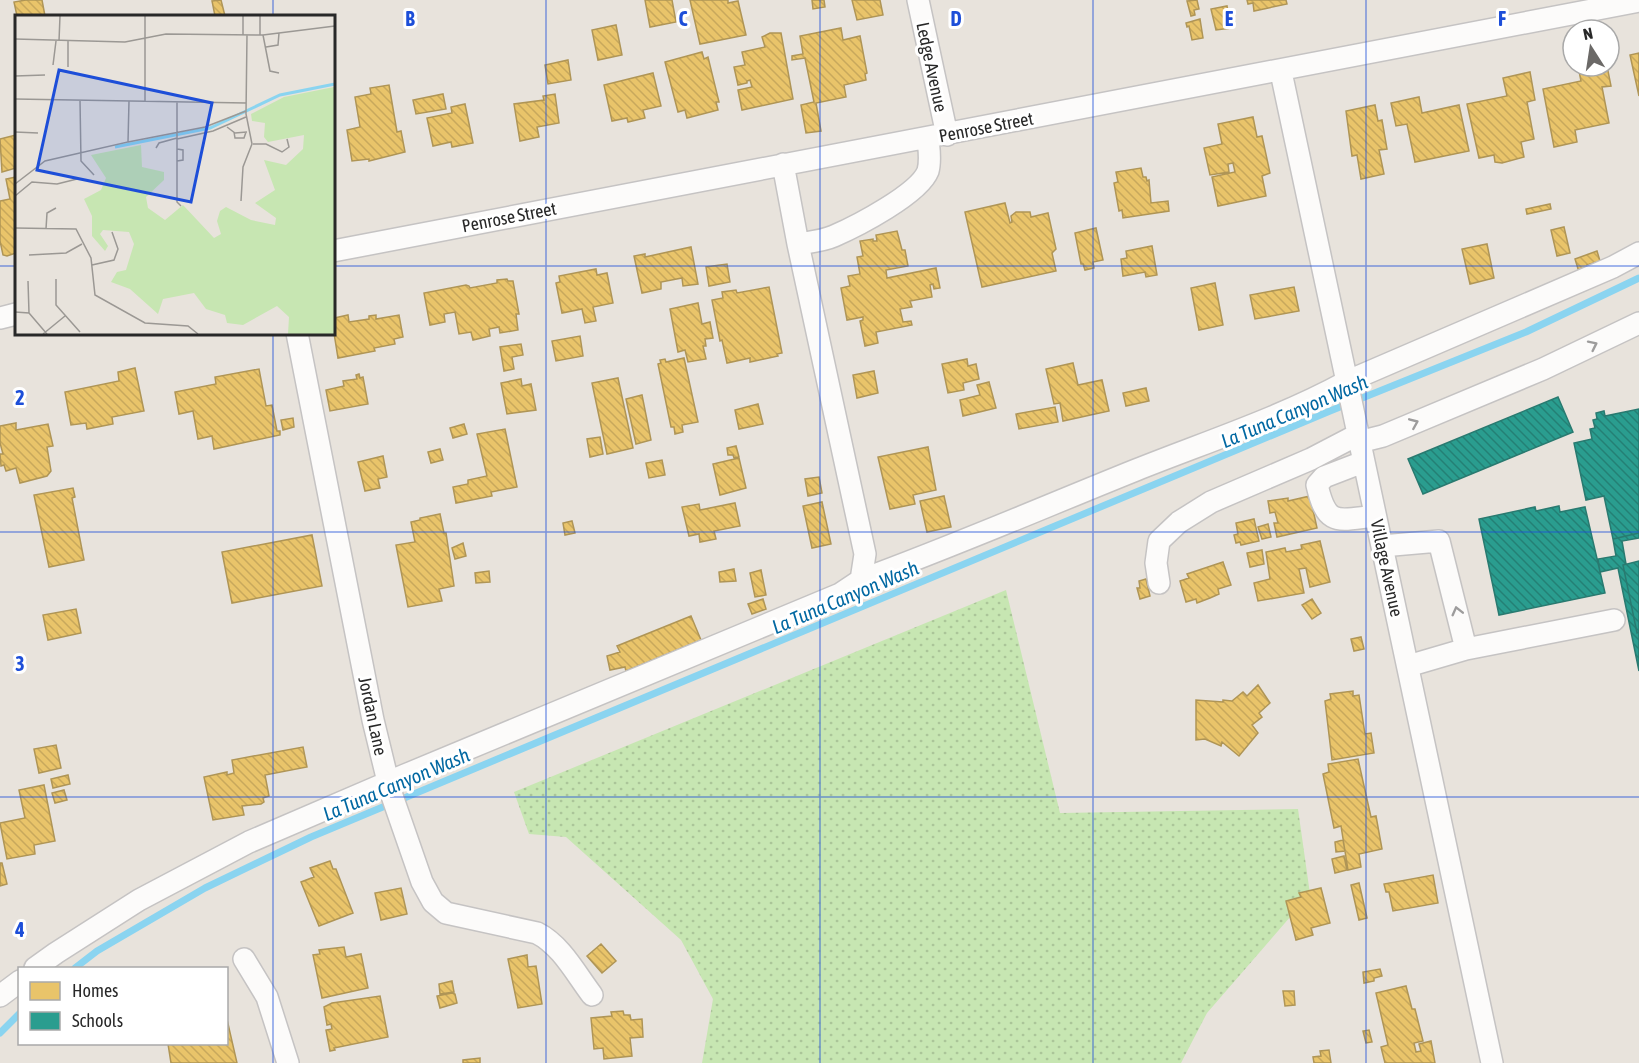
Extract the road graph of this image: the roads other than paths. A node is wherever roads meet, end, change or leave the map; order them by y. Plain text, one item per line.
1 (918, 0) edge
2 (1639, 1) edge
3 (1281, 72) junction
4 (937, 137) junction
5 (783, 164) junction
6 (798, 244) junction
7 (334, 251) edge
8 (1639, 253) edge
9 (15, 314) edge
10 (0, 318) edge
11 (1639, 323) edge
12 (297, 334) edge
13 (1348, 396) junction
14 (1359, 446) junction
15 (1376, 516) junction
16 (1382, 546) junction
17 (861, 580) junction
18 (1159, 583) dead end
19 (1614, 620) dead end
20 (1466, 650) junction
21 (1408, 666) junction
22 (390, 787) junction
23 (244, 959) dead end
24 (38, 967) edge
25 (18, 982) edge
26 (592, 995) dead end
27 (0, 996) edge
28 (288, 1063) edge
29 (1492, 1063) edge

1 - 4 street, Ledge Avenue
2 - 3 street, Penrose Street
3 - 4 street, Penrose Street
3 - 13 street, Village Avenue
4 - 5 street, Penrose Street
4 - 6 street, Ledge Avenue
5 - 6 street
5 - 7 street, Penrose Street
6 - 17 street
8 - 13 street
9 - 10 street
14 -> 11 street
12 - 22 street, Jordan Lane
13 - 14 street, Village Avenue
13 - 17 street
14 - 15 street, Village Avenue
14 - 15 street
14 - 18 street
15 - 16 street, Village Avenue
20 -> 16 street
16 - 21 street, Village Avenue
17 - 22 street
19 - 20 street
20 - 21 street
21 - 29 street, Village Avenue
22 - 24 street
22 - 26 street, Jordan Lane
23 - 28 street
25 - 27 street

